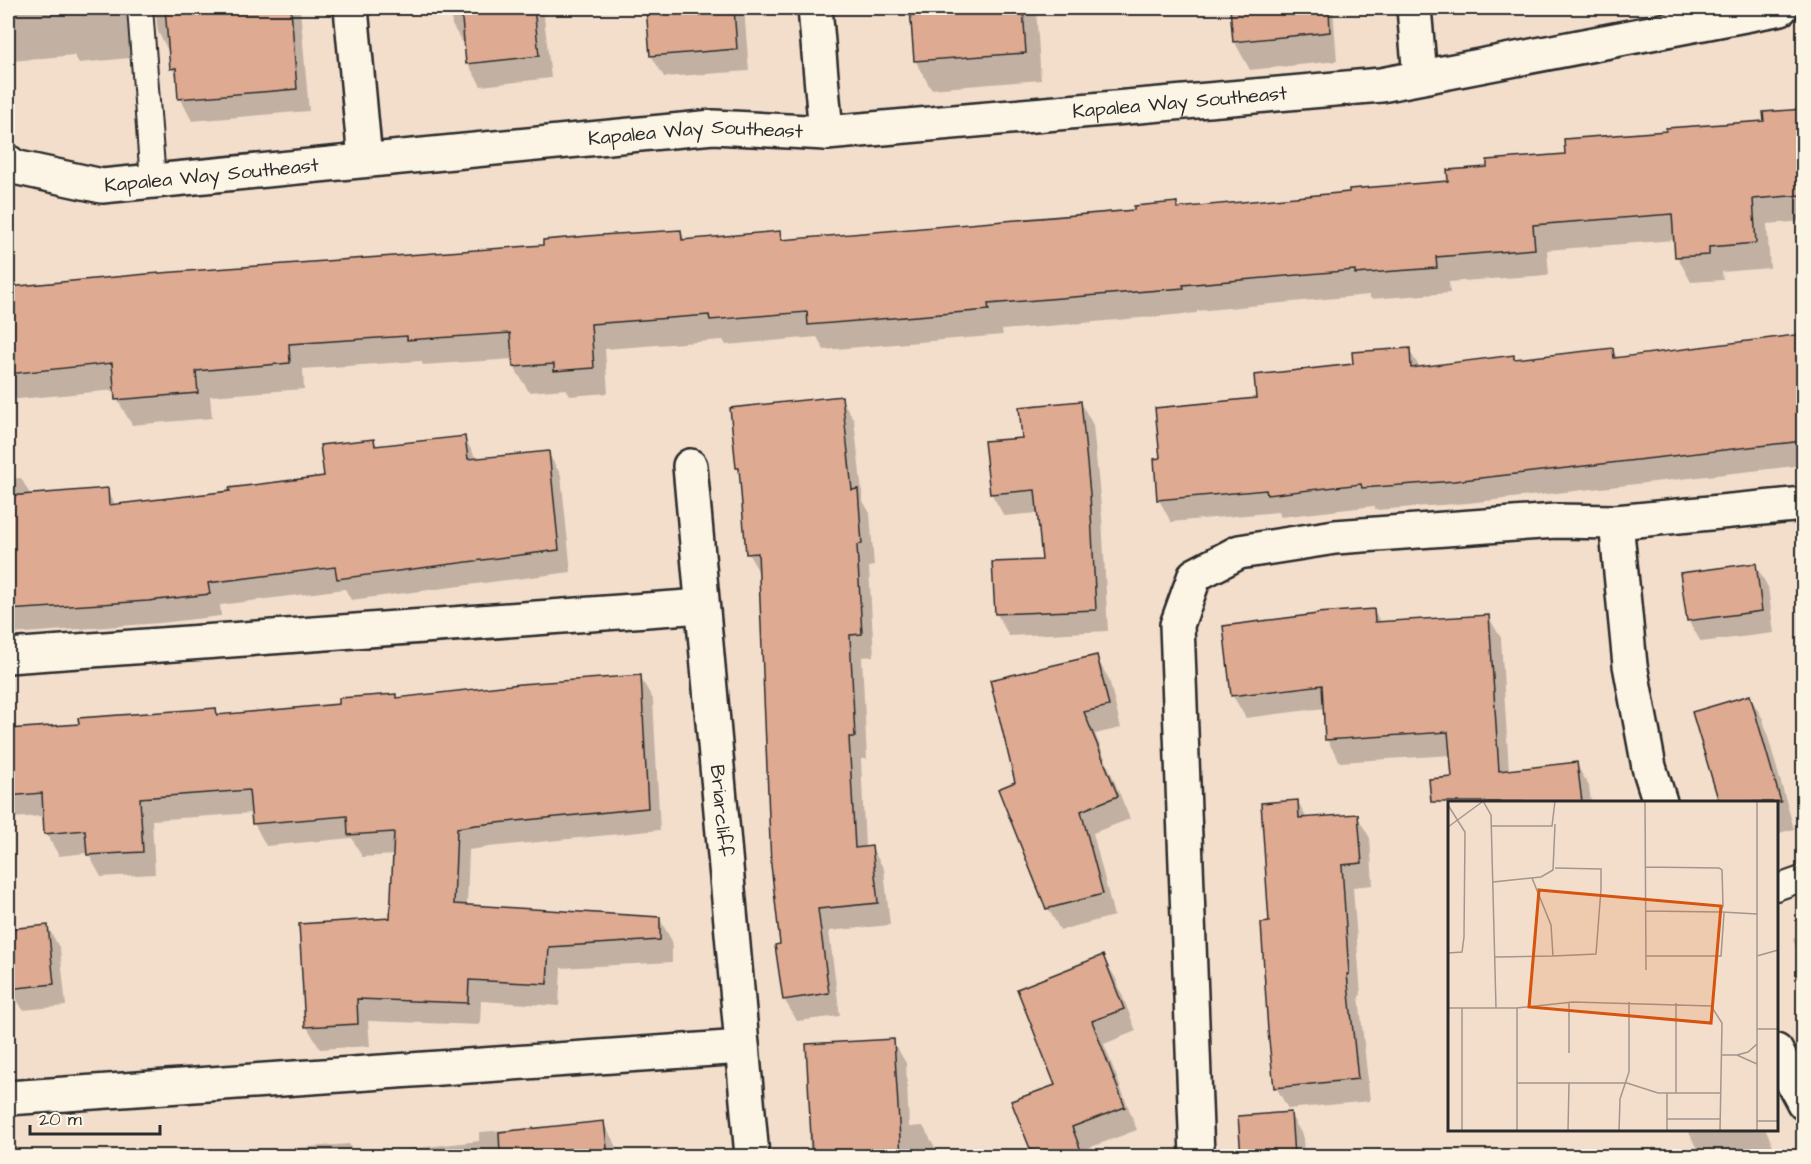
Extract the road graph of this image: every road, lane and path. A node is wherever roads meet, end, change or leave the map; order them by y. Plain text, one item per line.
1 (140, 8) edge
2 (351, 8) edge
3 (815, 8) edge
4 (1414, 8) edge
5 (1781, 8) edge
6 (1420, 77) junction
7 (826, 133) junction
8 (365, 160) junction
9 (11, 164) edge
10 (153, 181) junction
11 (690, 466) dead end
12 (1803, 504) edge
13 (1616, 522) junction
14 (702, 606) junction
15 (8, 656) edge
16 (1660, 801) edge
17 (1803, 878) edge
18 (1778, 887) edge
19 (742, 1047) junction
20 (1778, 1055) edge
21 (8, 1098) edge
22 (1803, 1103) edge
23 (752, 1156) edge
24 (1197, 1156) edge

1 - 10 lane
2 - 8 street
3 - 7 street
4 - 6 street
5 - 6 street, Kapalea Way Southeast
6 - 7 street, Kapalea Way Southeast
7 - 8 street, Kapalea Way Southeast
8 - 10 street, Kapalea Way Southeast
9 - 10 street, Kapalea Way Southeast
11 - 14 street, Briarcliff
12 - 13 street
13 - 16 street
13 - 24 street
14 - 15 street
14 - 19 street, Briarcliff
17 - 18 lane
19 - 21 street
19 - 23 street, Briarcliff
20 - 22 street

